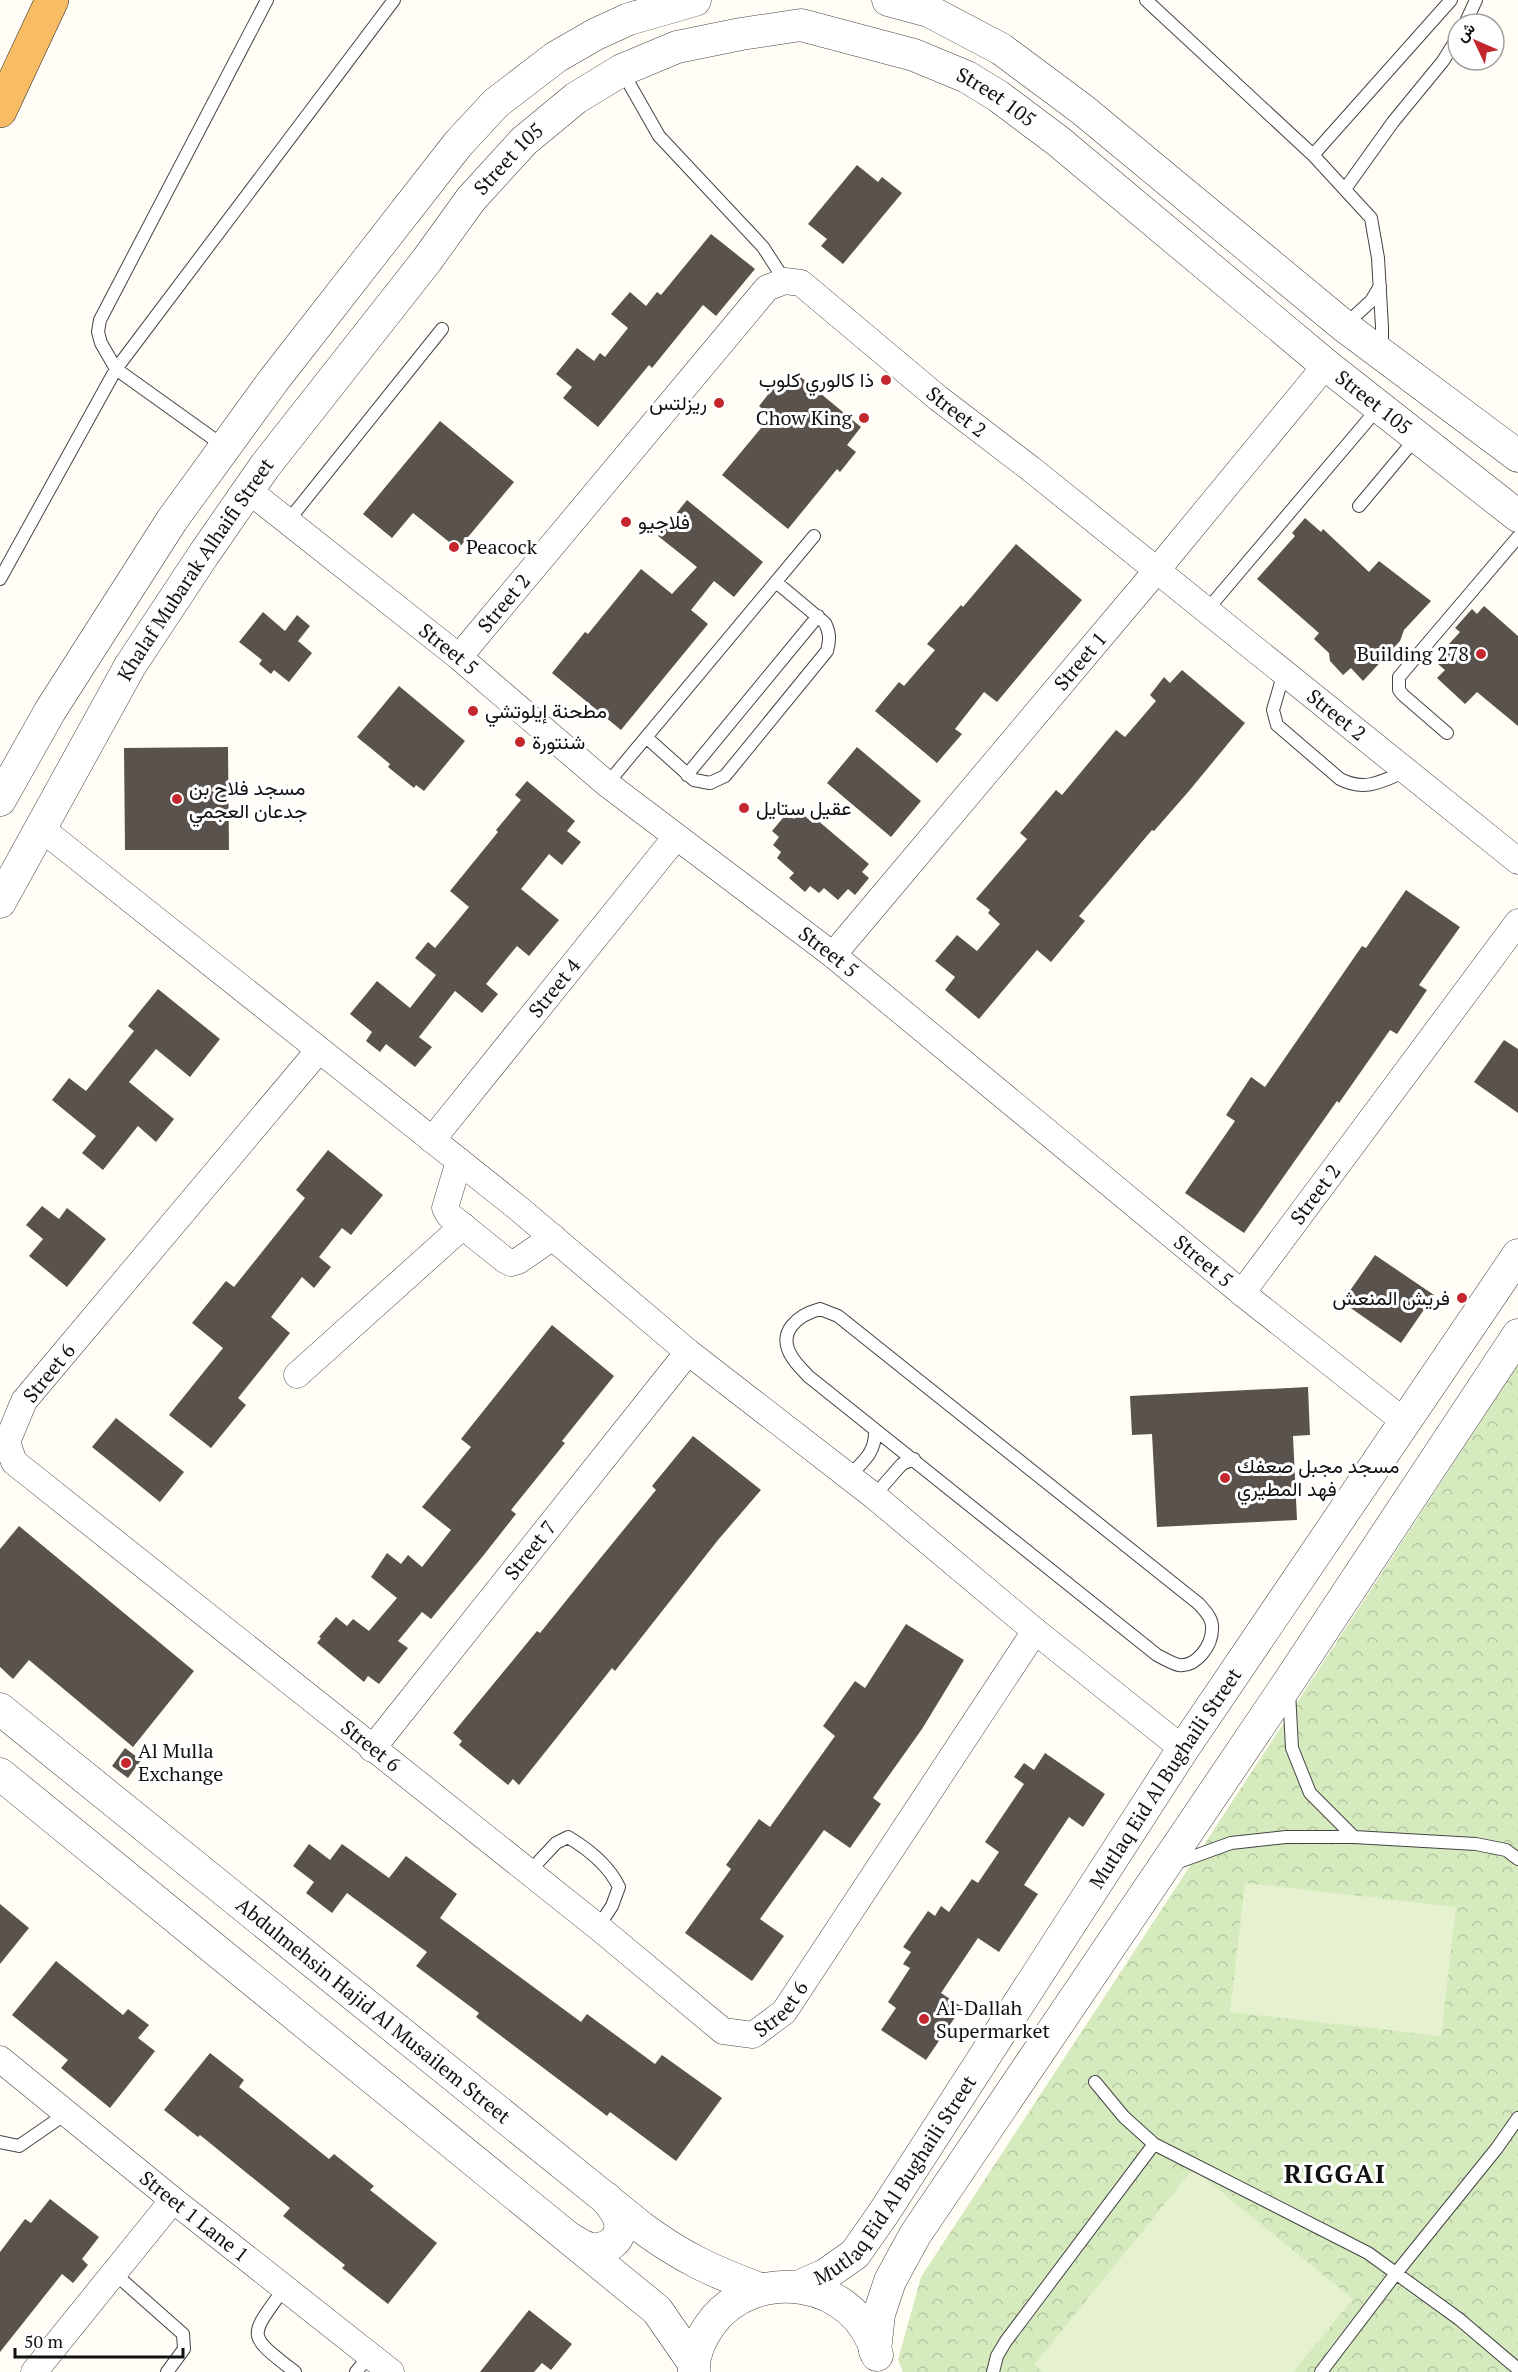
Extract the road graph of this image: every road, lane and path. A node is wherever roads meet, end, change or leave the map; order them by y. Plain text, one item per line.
1 (52, 0) edge
2 (267, 0) edge
3 (394, 0) edge
4 (695, 0) edge
5 (888, 0) edge
6 (1146, 0) edge
7 (1451, 0) edge
8 (1446, 56) edge
9 (622, 70) junction
10 (0, 111) edge
11 (1083, 111) junction
12 (1058, 141) junction
13 (1313, 155) junction
14 (1346, 189) junction
15 (387, 235) junction
16 (427, 260) junction
17 (785, 281) junction
18 (1380, 286) junction
19 (1344, 326) junction
20 (442, 329) dead end
21 (1382, 353) junction
22 (1326, 365) junction
23 (117, 369) junction
24 (1379, 407) junction
25 (1417, 437) junction
26 (225, 447) junction
27 (1518, 456) edge
28 (248, 490) junction
29 (1359, 506) dead end
30 (1518, 516) edge
31 (288, 520) junction
32 (814, 536) dead end
33 (1518, 537) edge
34 (1157, 570) junction
35 (0, 579) edge
36 (776, 582) junction
37 (1207, 610) junction
38 (818, 616) junction
39 (459, 657) junction
40 (1284, 672) junction
41 (1447, 733) dead end
42 (646, 737) junction
43 (1407, 771) junction
44 (687, 775) junction
45 (607, 784) junction
46 (0, 800) edge
47 (42, 829) junction
48 (676, 837) junction
49 (1518, 861) edge
50 (0, 902) edge
51 (1518, 922) edge
52 (833, 955) junction
53 (319, 1050) junction
54 (432, 1140) junction
55 (459, 1161) junction
56 (462, 1226) junction
57 (552, 1237) junction
58 (1518, 1255) edge
59 (1242, 1293) junction
60 (1518, 1335) edge
61 (688, 1352) junction
62 (297, 1375) dead end
63 (1405, 1422) junction
64 (875, 1430) junction
65 (914, 1459) junction
66 (849, 1476) junction
67 (874, 1496) junction
68 (1035, 1631) junction
69 (1288, 1683) junction
70 (0, 1709) edge
71 (372, 1749) junction
72 (1183, 1749) junction
73 (0, 1774) edge
74 (1354, 1837) junction
75 (1518, 1859) edge
76 (1164, 1868) junction
77 (529, 1872) junction
78 (598, 1927) junction
79 (0, 2059) edge
80 (1095, 2082) dead end
81 (67, 2113) junction
82 (1518, 2118) edge
83 (0, 2142) edge
84 (1154, 2144) junction
85 (606, 2198) junction
86 (173, 2200) junction
87 (565, 2236) junction
88 (1397, 2272) junction
89 (114, 2273) junction
90 (800, 2286) junction
91 (285, 2287) junction
92 (760, 2289) junction
93 (877, 2361) edge
94 (363, 2364) edge
95 (694, 2367) edge
96 (1518, 2369) edge
97 (34, 2372) edge
98 (167, 2372) edge
99 (295, 2372) edge
100 (391, 2372) edge
101 (993, 2372) edge
102 (1321, 2372) edge

1 - 10 highway
2 - 23 lane
3 - 23 lane
4 - 15 street
5 - 11 street, Street 105
6 - 13 lane
7 - 13 lane
8 - 14 lane
9 - 12 street, Street 105
9 - 16 street, Street 105
9 - 17 lane
11 - 12 street
11 - 19 street, Street 105
12 - 22 street, Street 105
13 - 14 lane
14 - 18 lane
15 - 16 street
15 - 26 street
16 - 28 street, Khalaf Mubarak Alhaifi Street
17 - 34 street, Street 2
17 - 39 street, Street 2
18 - 19 lane
18 - 21 lane
19 - 21 street, Street 105
20 - 31 lane
21 - 27 street, Street 105
22 - 24 street, Street 105
22 - 34 street, Street 1
23 - 26 lane
23 - 35 lane
24 - 25 street, Street 105
24 - 37 lane
25 - 29 lane
25 - 30 street, Street 105
26 - 46 street
28 - 31 street, Street 5
28 - 47 street, Khalaf Mubarak Alhaifi Street
31 - 39 street, Street 5
32 - 36 lane
33 - 41 lane
34 - 37 street, Street 2
34 - 52 street, Street 1
36 - 38 lane
36 - 42 lane
37 - 40 street, Street 2
38 - 44 lane
38 - 44 lane
39 - 45 street, Street 5
40 - 43 street, Street 2
40 - 43 lane
42 - 44 lane
42 - 45 lane
43 - 49 street, Street 2
45 - 48 street, Street 5
47 - 50 street, Khalaf Mubarak Alhaifi Street
47 - 53 street
48 - 52 street, Street 5
48 - 54 street, Street 4
51 - 59 street, Street 2
52 - 59 street, Street 5
53 - 54 street
53 - 71 street, Street 6
54 - 55 street
55 - 56 street
55 - 57 street
56 - 57 street
56 - 62 street
57 - 61 street
58 - 63 street, Mutlaq Eid Al Bughaili Street
59 - 63 street, Street 5
60 - 69 street, Mutlaq Eid Al Bughaili Street
61 - 66 street
61 - 71 street, Street 7
63 - 72 street, Mutlaq Eid Al Bughaili Street
64 - 65 lane
64 - 65 lane
64 - 66 lane
65 - 67 lane
66 - 67 street
67 - 68 street
68 - 72 street
68 - 78 street, Street 6
69 - 74 lane
69 - 76 street, Mutlaq Eid Al Bughaili Street
70 - 85 street, Abdulmehsin Hajid Al Musailem Street
71 - 77 street, Street 6
72 - 90 street, Mutlaq Eid Al Bughaili Street
73 - 87 street
74 - 75 lane
74 - 76 lane
76 - 93 street, Mutlaq Eid Al Bughaili Street
77 - 78 street, Street 6
77 - 78 lane
79 - 81 street, Street 1 Lane 1
80 - 84 lane
81 - 83 lane
81 - 86 street, Street 1 Lane 1
82 - 88 lane
84 - 88 lane
84 - 101 lane
85 - 87 street
85 - 92 street, Abdulmehsin Hajid Al Musailem Street
86 - 89 street
86 - 91 street, Street 1 Lane 1
87 - 95 street
88 - 96 lane
88 - 102 lane
89 - 97 street
89 - 98 lane
90 - 92 street
90 - 93 street
91 - 94 street, Street 1 Lane 1
91 - 99 lane
92 - 95 street
94 - 100 street, Street 1 Lane 1

